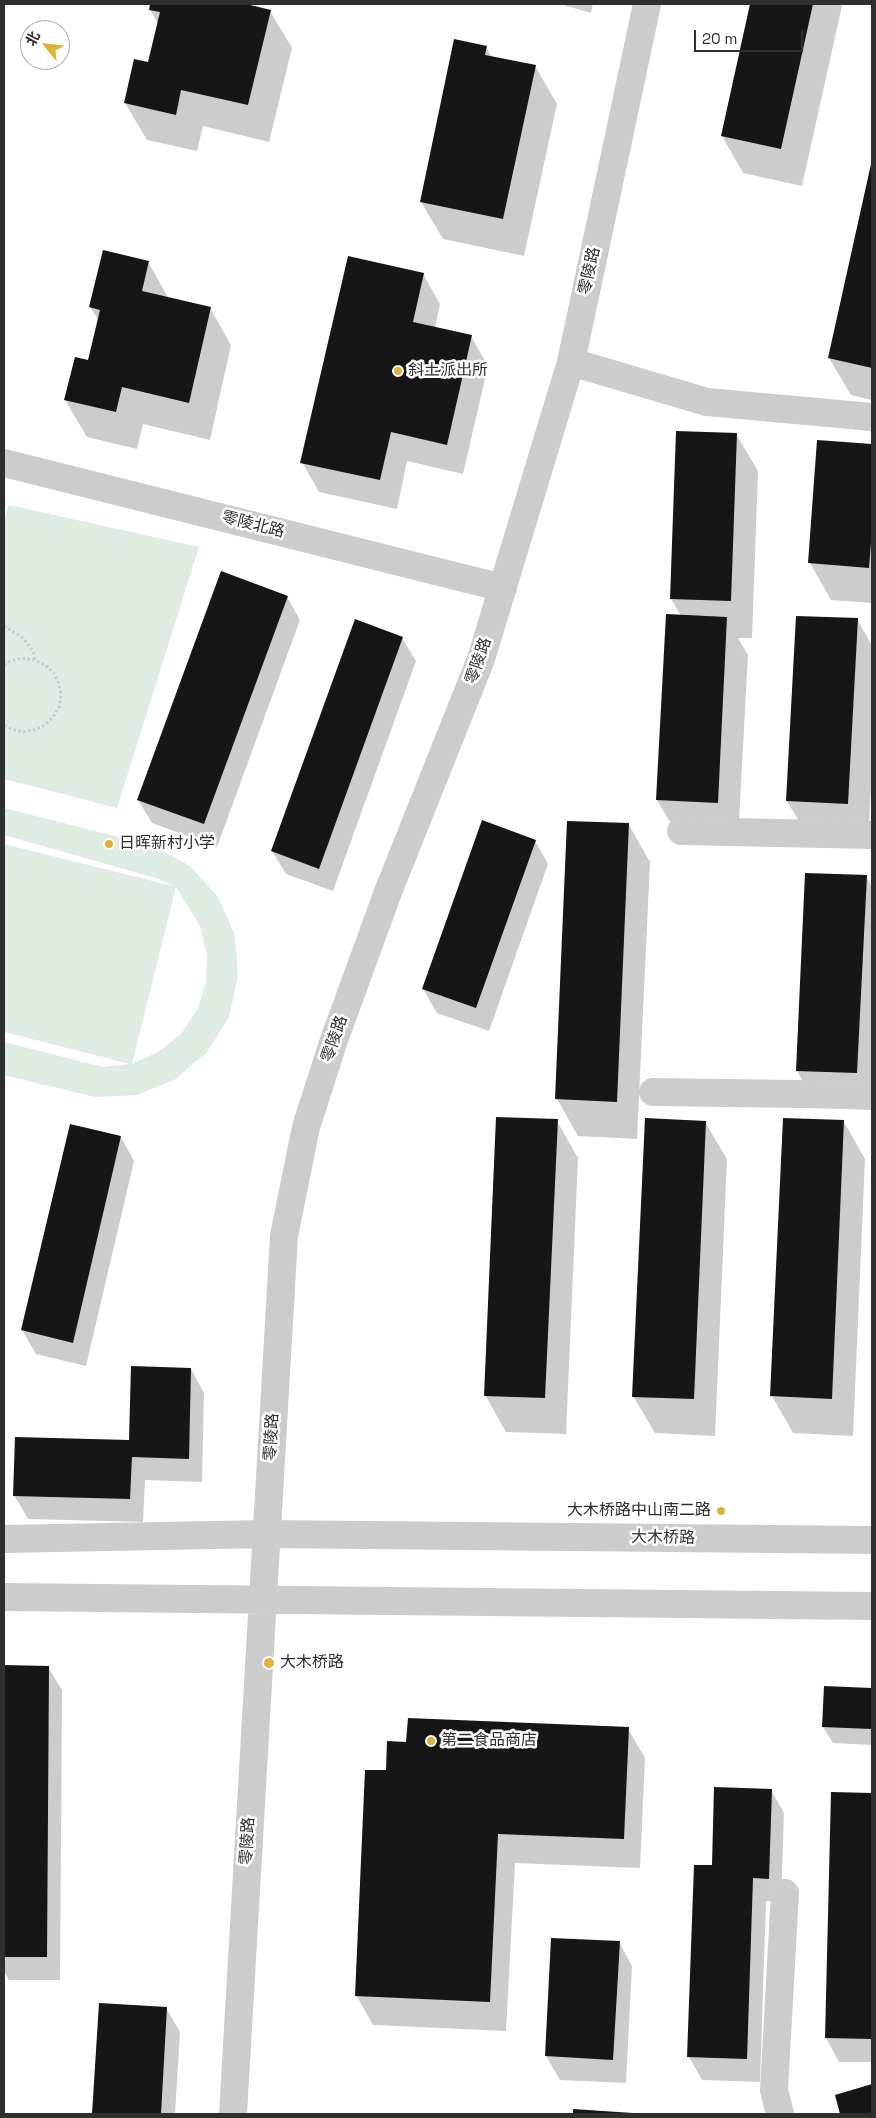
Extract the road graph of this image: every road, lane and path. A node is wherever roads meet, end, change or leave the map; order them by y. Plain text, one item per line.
1 (644, 4) edge
2 (571, 362) junction
3 (872, 417) edge
4 (4, 463) edge
5 (503, 588) junction
6 (4, 626) edge
7 (35, 660) junction
8 (4, 665) edge
9 (4, 725) edge
10 (680, 831) dead end
11 (872, 835) edge
12 (653, 1092) dead end
13 (872, 1095) edge
14 (266, 1534) junction
15 (4, 1539) edge
16 (872, 1540) edge
17 (4, 1597) edge
18 (262, 1600) junction
19 (872, 1606) edge
20 (785, 1894) dead end
21 (233, 2114) edge
22 (780, 2114) edge

1 - 2 street, 零陵路
2 - 3 street
2 - 5 street, 零陵路
4 - 5 street, 零陵北路
5 - 14 street, 零陵路
6 - 7 path
7 - 8 path
7 - 9 path
10 - 11 street
12 - 13 street
14 - 15 street, 大木桥路
14 - 16 street, 大木桥路
14 - 18 street, 零陵路
17 - 18 street
18 - 19 street
18 - 21 street, 零陵路
20 - 22 street

